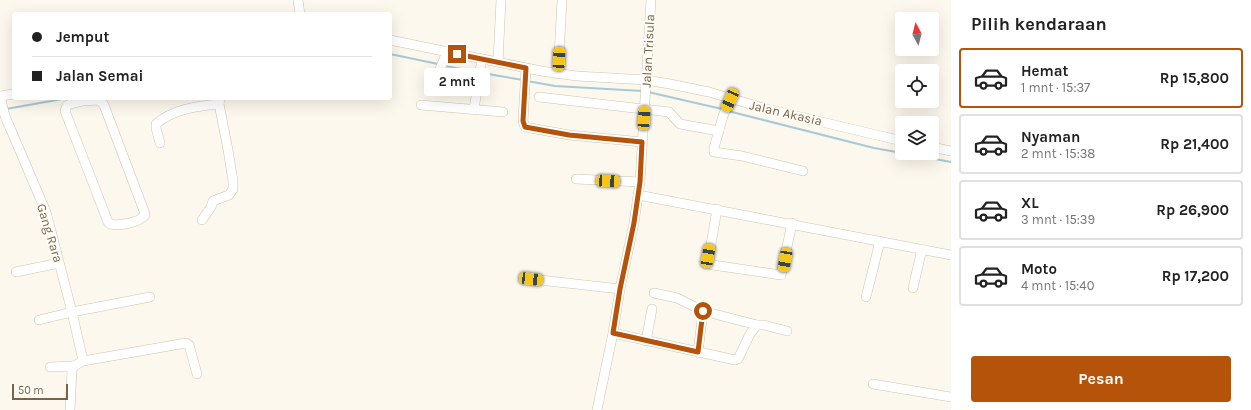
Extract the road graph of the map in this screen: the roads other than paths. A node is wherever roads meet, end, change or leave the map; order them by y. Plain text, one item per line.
1 (298, 0) edge
2 (501, 0) edge
3 (562, 0) edge
4 (651, 0) edge
5 (300, 12) edge
6 (392, 41) edge
7 (498, 62) junction
8 (481, 63) junction
9 (526, 70) junction
10 (558, 74) junction
11 (646, 81) junction
12 (12, 95) edge
13 (539, 97) dead end
14 (730, 99) junction
15 (80, 100) edge
16 (99, 100) edge
17 (1, 101) edge
18 (220, 101) edge
19 (421, 105) dead end
20 (474, 109) junction
21 (644, 109) junction
22 (503, 112) dead end
23 (719, 131) junction
24 (895, 139) edge
25 (642, 142) junction
26 (160, 143) dead end
27 (939, 148) edge
28 (951, 151) edge
29 (803, 170) dead end
30 (576, 179) dead end
31 (640, 182) junction
32 (638, 195) junction
33 (717, 209) junction
34 (202, 220) dead end
35 (792, 223) junction
36 (880, 241) junction
37 (922, 249) junction
38 (951, 255) edge
39 (59, 263) junction
40 (16, 272) dead end
41 (531, 279) dead end
42 (913, 288) dead end
43 (620, 289) junction
44 (654, 294) dead end
45 (150, 297) dead end
46 (866, 297) dead end
47 (652, 309) dead end
48 (703, 311) junction
49 (72, 312) junction
50 (39, 320) dead end
51 (757, 325) junction
52 (787, 331) dead end
53 (613, 333) junction
54 (646, 341) junction
55 (698, 352) junction
56 (83, 361) junction
57 (74, 366) junction
58 (50, 367) dead end
59 (197, 374) dead end
60 (873, 384) dead end
61 (951, 397) edge
62 (70, 410) edge
63 (597, 410) edge

1 - 5 street
2 - 7 street
3 - 10 street
4 - 11 street, Jalan Trisula
6 - 8 street, Jalan Akasia
7 - 8 street, Jalan Akasia
7 - 9 street, Jalan Akasia
8 - 20 street
9 - 10 street, Jalan Akasia
9 - 25 street
10 - 11 street, Jalan Akasia
11 - 14 street, Jalan Akasia
11 - 21 street, Jalan Trisula
12 - 17 street
13 - 21 street
14 - 23 street
14 - 24 street, Jalan Akasia
15 - 16 street
17 - 39 street, Gang Rara
18 - 26 street
18 - 34 street
19 - 20 street
20 - 22 street
21 - 23 street
21 - 25 street, Jalan Trisula
23 - 29 street
25 - 31 street, Jalan Trisula
27 - 28 street
30 - 31 street
31 - 32 street, Jalan Trisula
32 - 33 street
32 - 43 street, Jalan Trisula
33 - 35 street
33 - 35 street
35 - 36 street
36 - 37 street
36 - 46 street
37 - 38 street
37 - 42 street
39 - 40 street
39 - 49 street, Gang Rara
41 - 43 street
43 - 53 street, Jalan Trisula
44 - 48 street
45 - 49 street
47 - 54 street
48 - 51 street
48 - 55 street
49 - 50 street
49 - 56 street, Gang Rara
51 - 52 street
51 - 55 street
53 - 54 street
53 - 63 street, Jalan Trisula
54 - 55 street
56 - 57 street
56 - 59 street
57 - 58 street
57 - 62 street
60 - 61 street

